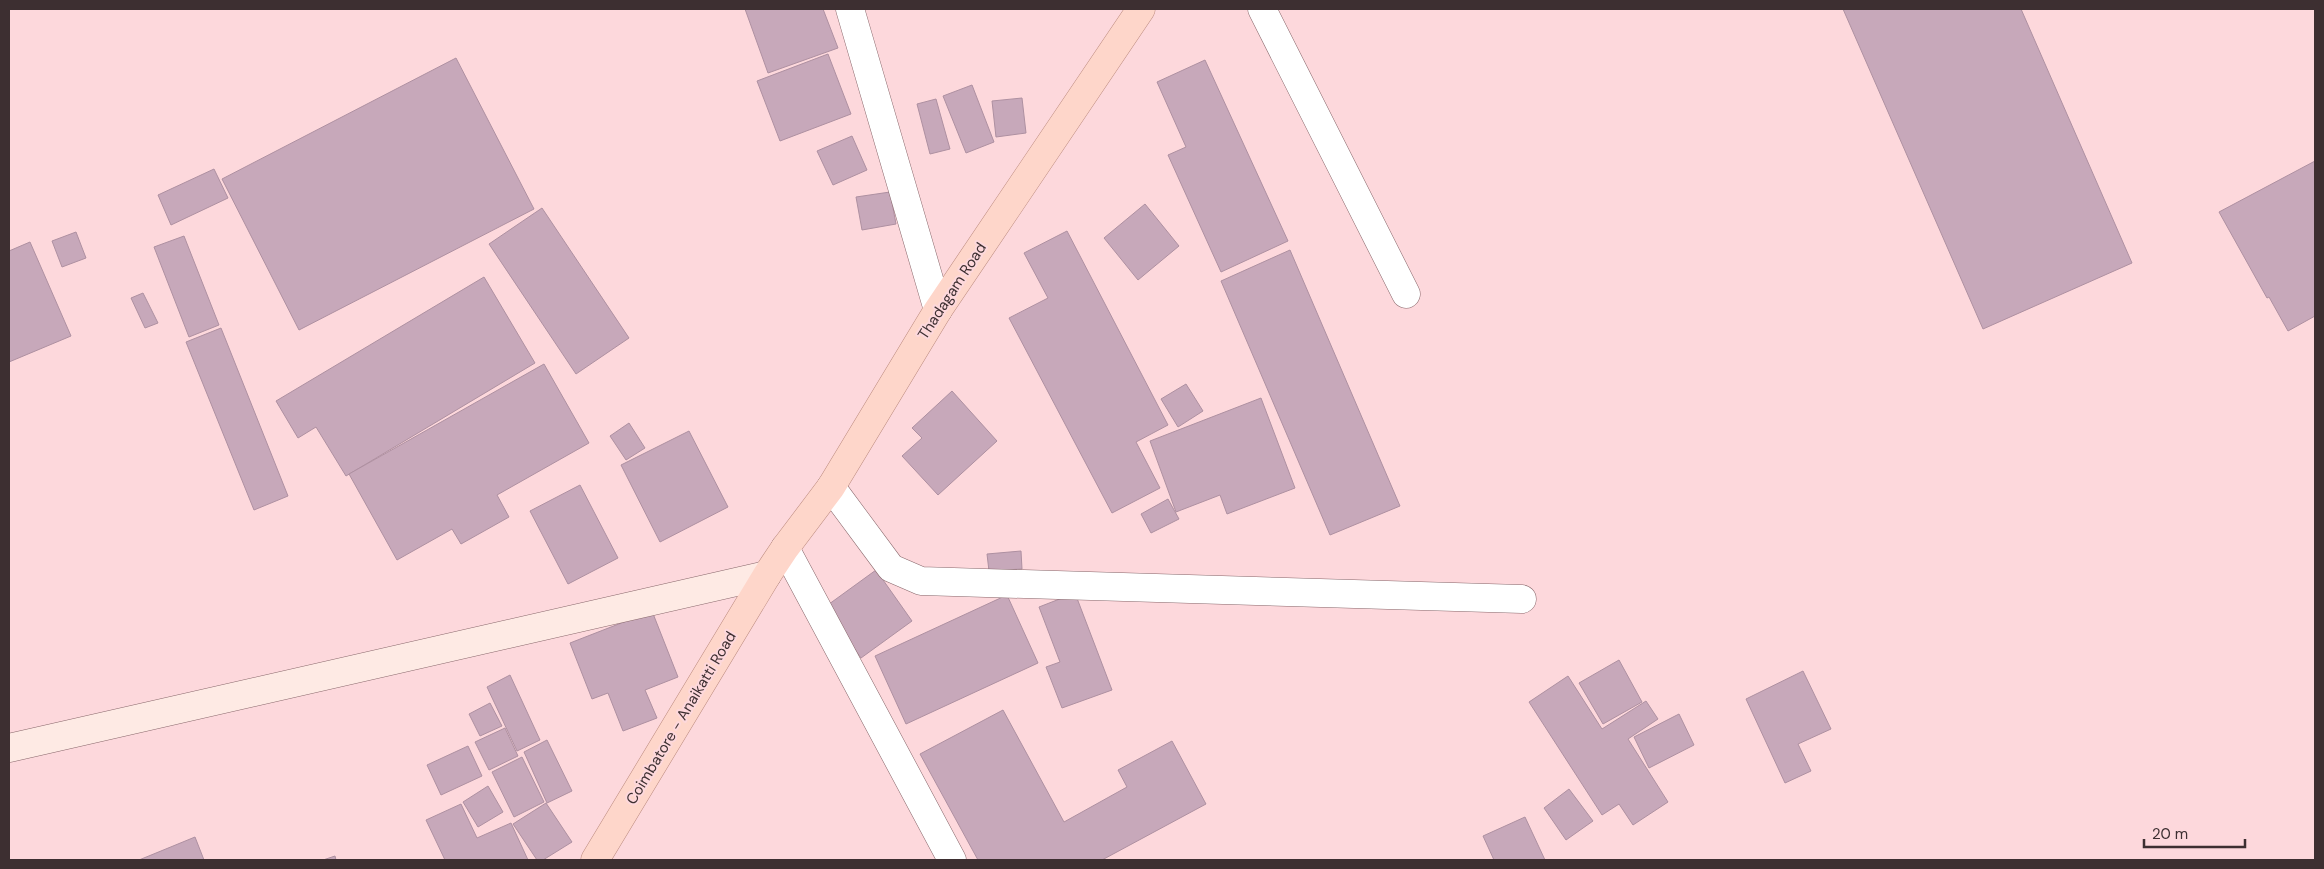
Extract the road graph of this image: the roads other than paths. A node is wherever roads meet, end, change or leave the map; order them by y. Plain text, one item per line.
1 (850, 9) edge
2 (1141, 9) edge
3 (1262, 9) edge
4 (1406, 294) dead end
5 (938, 310) junction
6 (831, 487) junction
7 (785, 548) junction
8 (767, 575) junction
9 (1522, 599) dead end
10 (9, 748) edge
11 (594, 860) edge
12 (952, 860) edge

1 - 5 street
2 - 5 main road, Thadagam Road
3 - 4 street
5 - 6 main road, Thadagam Road
6 - 7 main road, Thadagam Road
6 - 9 street
7 - 8 main road, Thadagam Road
7 - 12 street
8 - 10 main road
8 - 11 main road, Coimbatore - Anaikatti Road

